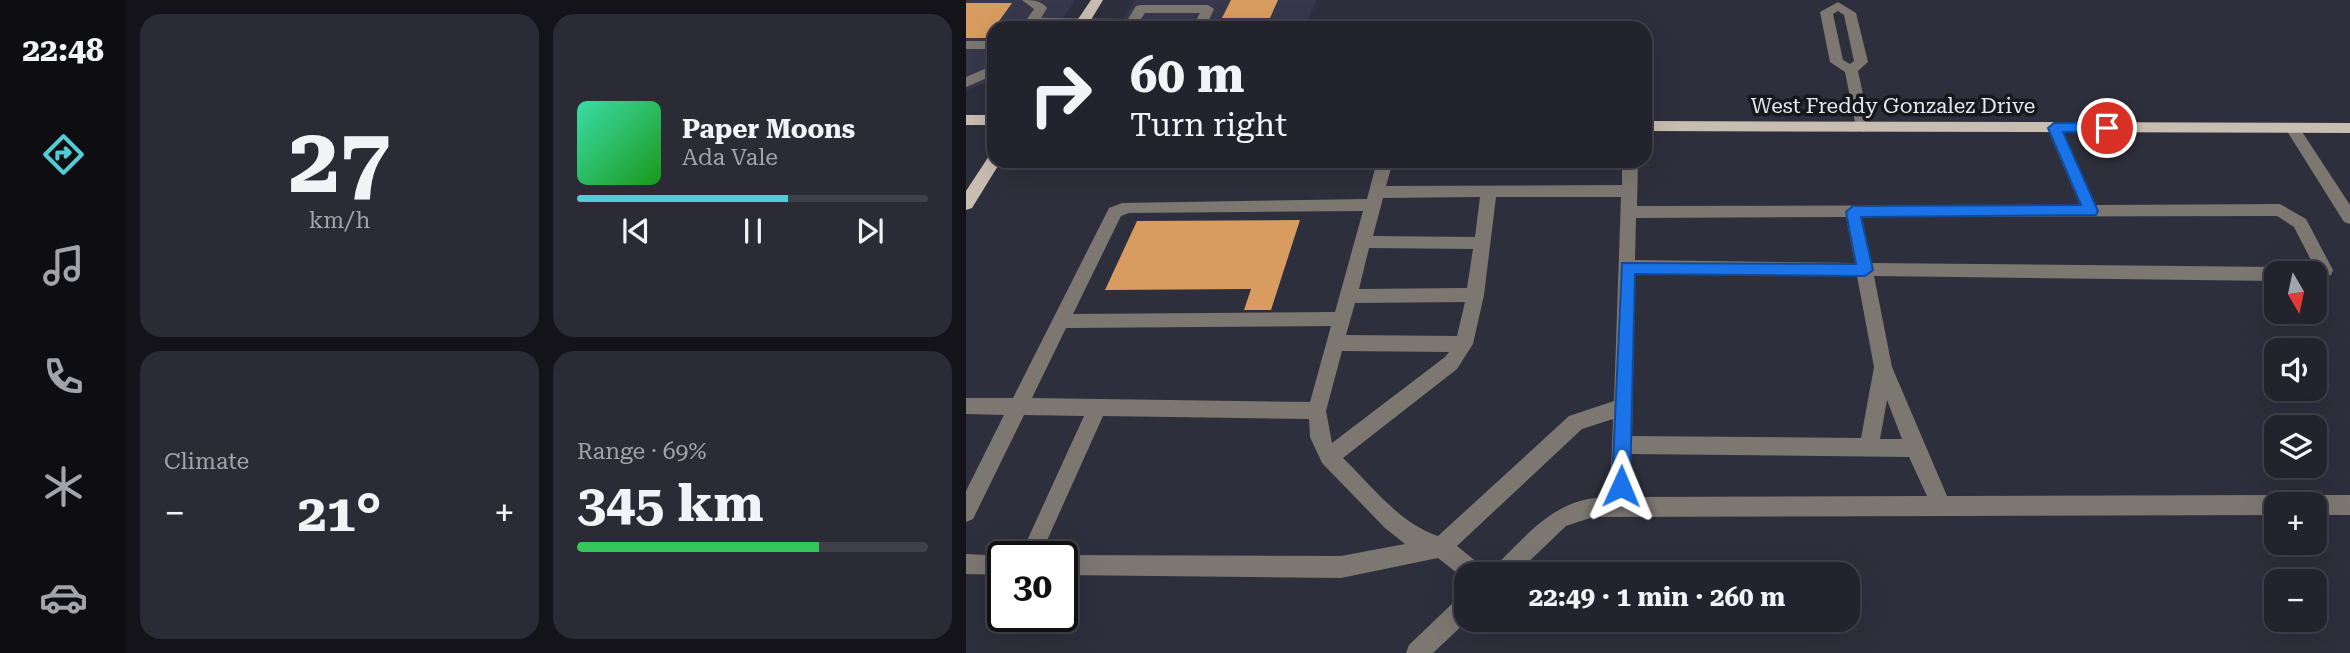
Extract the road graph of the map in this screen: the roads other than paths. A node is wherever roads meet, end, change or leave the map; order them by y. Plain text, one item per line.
1 (1028, 0) edge
2 (1097, 0) edge
3 (1837, 3) edge
4 (1032, 21) edge
5 (1083, 21) edge
6 (1136, 21) edge
7 (1197, 21) edge
8 (966, 45) edge
9 (987, 45) edge
10 (1851, 70) junction
11 (987, 73) edge
12 (966, 82) edge
13 (966, 120) edge
14 (987, 120) edge
15 (1652, 126) edge
16 (1863, 127) junction
17 (2054, 128) junction
18 (2292, 128) junction
19 (2350, 128) edge
20 (989, 168) edge
21 (1383, 168) edge
22 (1630, 168) edge
23 (1629, 191) junction
24 (1489, 192) junction
25 (1375, 199) junction
26 (966, 204) edge
27 (2091, 211) junction
28 (1628, 212) junction
29 (1853, 212) junction
30 (2350, 218) edge
31 (1364, 242) junction
32 (1482, 243) junction
33 (2320, 261) edge
34 (1627, 268) junction
35 (1865, 270) junction
36 (2264, 274) edge
37 (1475, 295) junction
38 (1350, 296) junction
39 (1344, 319) junction
40 (1060, 321) junction
41 (1338, 343) junction
42 (1464, 344) junction
43 (1883, 367) junction
44 (966, 406) edge
45 (1018, 407) junction
46 (1623, 407) junction
47 (1097, 409) junction
48 (1317, 411) junction
49 (1622, 445) junction
50 (1869, 447) junction
51 (1915, 447) junction
52 (1329, 457) junction
53 (2264, 505) edge
54 (2327, 505) edge
55 (2350, 505) edge
56 (1941, 506) junction
57 (1620, 507) junction
58 (966, 512) edge
59 (1037, 541) edge
60 (1441, 547) junction
61 (1460, 562) edge
62 (1513, 562) edge
63 (966, 564) edge
64 (987, 565) edge
65 (1078, 565) edge
66 (1454, 618) edge
67 (1417, 653) edge

1 - 4 street
2 - 5 main road
3 - 10 street
3 - 10 street
6 - 7 street
8 - 9 street
10 - 16 street
11 - 12 street
13 - 14 main road
15 - 16 main road, West Freddy Gonzalez Drive
16 - 17 main road, West Freddy Gonzalez Drive
17 - 18 main road, West Freddy Gonzalez Drive
17 - 27 street
18 - 19 main road, West Freddy Gonzalez Drive
18 - 30 street
20 - 26 main road
21 - 25 street
22 - 23 street
23 - 24 street
23 - 28 street
24 - 25 street
24 - 32 street
25 - 31 street
25 - 40 street
27 - 29 street
27 - 33 street
28 - 29 street
28 - 34 street
29 - 35 street
31 - 32 street
31 - 38 street
32 - 37 street
34 - 35 street
34 - 46 street
35 - 36 street
35 - 43 street
37 - 38 street
37 - 42 street
38 - 39 street
39 - 40 street
39 - 41 street
40 - 45 street
41 - 42 street
41 - 48 street
42 - 52 street
43 - 50 street
43 - 51 street
44 - 45 street
45 - 47 street
45 - 58 street
46 - 49 street
46 - 60 street
47 - 48 street
47 - 59 street
48 - 52 street
49 - 50 street
49 - 57 street
50 - 51 street
51 - 56 street
52 - 60 street
53 - 56 street
54 - 55 street
56 - 57 street
57 - 62 street
60 - 61 street
60 - 65 street
63 - 64 street
66 - 67 street

